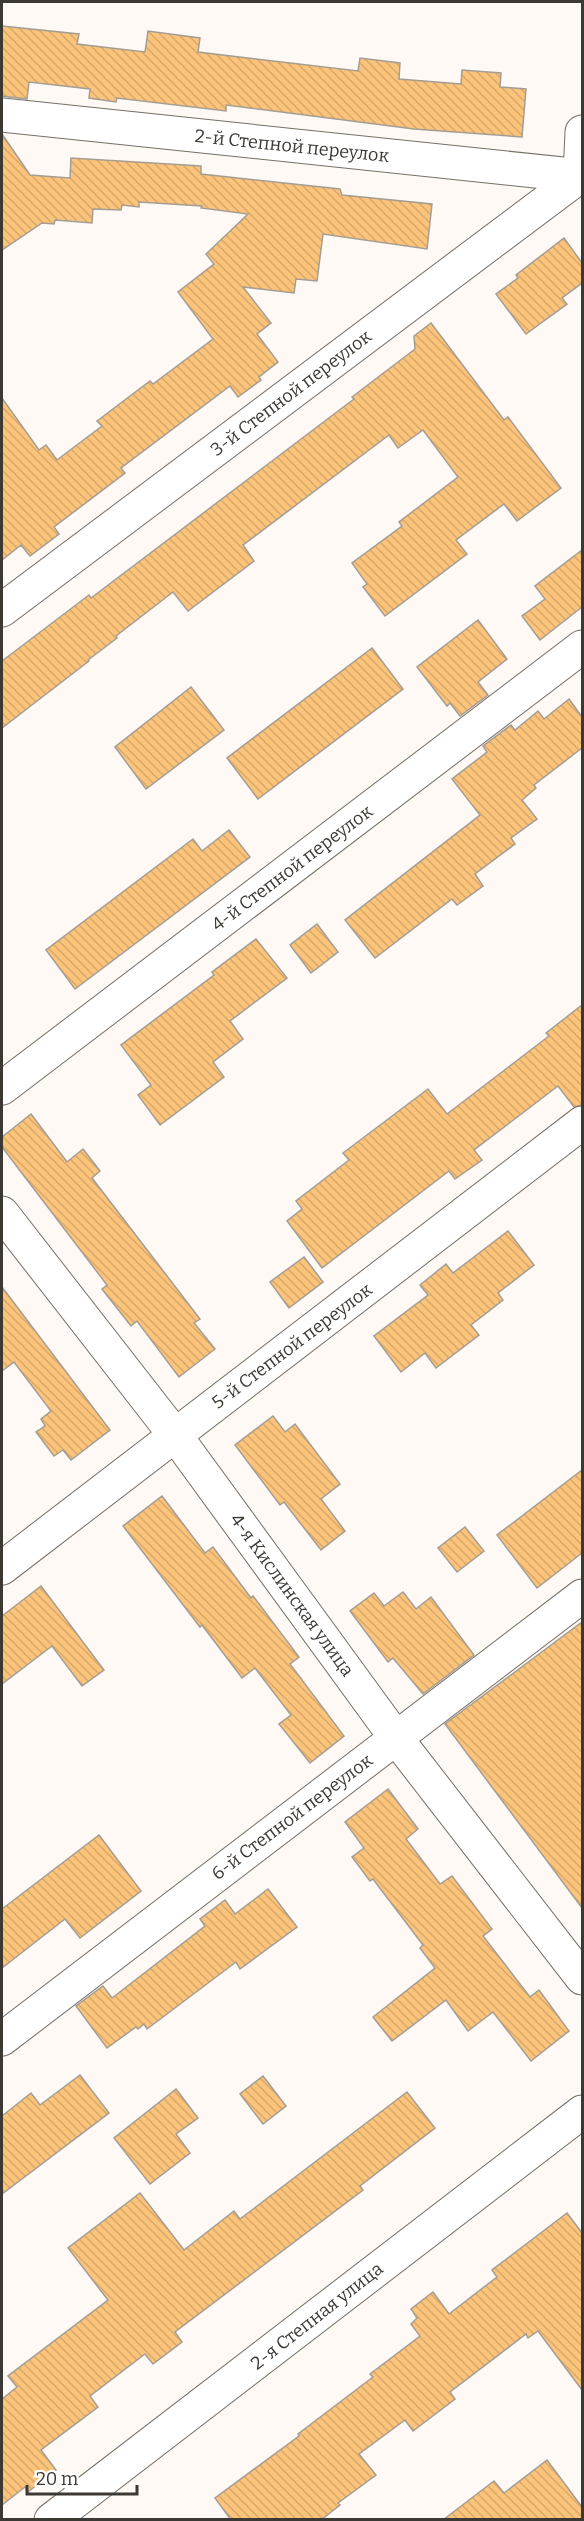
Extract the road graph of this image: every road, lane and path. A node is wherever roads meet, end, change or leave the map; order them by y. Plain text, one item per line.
1 (17, 117) edge
2 (582, 132) edge
3 (2, 142) edge
4 (582, 177) edge
5 (2, 610) edge
6 (582, 647) edge
7 (2, 1088) edge
8 (582, 1123) edge
9 (2, 1213) edge
10 (175, 1435) junction
11 (2, 1568) edge
12 (582, 1596) edge
13 (396, 1738) junction
14 (582, 1977) edge
15 (2, 2039) edge
16 (582, 2112) edge
17 (51, 2520) edge

1 - 3 street
1 - 4 street, 2-й Степной переулок
2 - 4 street
4 - 5 street, 3-й Степной переулок
6 - 7 street, 4-й Степной переулок
8 - 10 street, 5-й Степной переулок
9 - 10 street, 4-я Кислинская улица
10 - 11 street, 5-й Степной переулок
10 - 13 street, 4-я Кислинская улица
12 - 13 street, 6-й Степной переулок
13 - 14 street, 4-я Кислинская улица
13 - 15 street, 6-й Степной переулок
16 - 17 street, 2-я Степная улица

